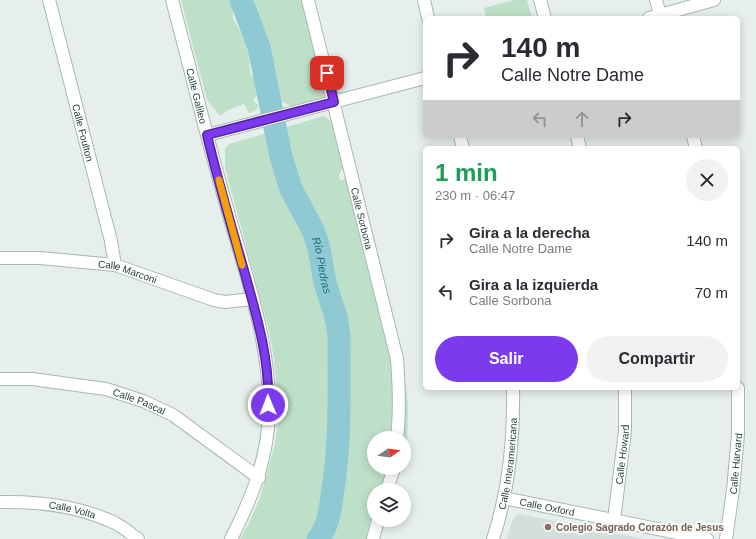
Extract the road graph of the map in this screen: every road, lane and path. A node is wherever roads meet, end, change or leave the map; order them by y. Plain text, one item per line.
1 (49, 0) edge
2 (172, 0) edge
3 (308, 0) edge
4 (424, 0) edge
5 (540, 0) edge
6 (656, 0) edge
7 (714, 0) edge
8 (428, 16) edge
9 (544, 16) edge
10 (656, 16) edge
11 (659, 16) edge
12 (423, 79) edge
13 (334, 102) junction
14 (207, 135) junction
15 (0, 258) edge
16 (115, 265) junction
17 (252, 299) junction
18 (0, 379) edge
19 (513, 390) edge
20 (625, 390) edge
21 (738, 390) edge
22 (398, 431) edge
23 (259, 478) junction
24 (504, 498) junction
25 (0, 502) edge
26 (614, 520) junction
27 (376, 527) edge
28 (138, 539) edge
29 (231, 539) edge
30 (373, 539) edge
31 (493, 539) edge
32 (707, 539) edge
33 (726, 539) edge

1 - 16 street, Calle Foulton
2 - 14 street, Calle Galileo
3 - 13 street, Calle Sorbona
4 - 8 street
5 - 9 street
6 - 10 street
7 - 11 street
12 - 13 street
13 - 14 street
13 - 22 street, Calle Sorbona
14 - 17 street, Calle Galileo
15 - 16 street, Calle Marconi
16 - 17 street, Calle Marconi
17 - 23 street, Calle Galileo
18 - 23 street, Calle Pascal
19 - 24 street, Calle Interamericana
20 - 26 street, Calle Howard
21 - 33 street, Calle Harvard
23 - 29 street, Calle Galileo
24 - 26 street, Calle Oxford
24 - 31 street, Calle Interamericana
25 - 28 street, Calle Volta
26 - 32 street, Calle Oxford
27 - 30 street

